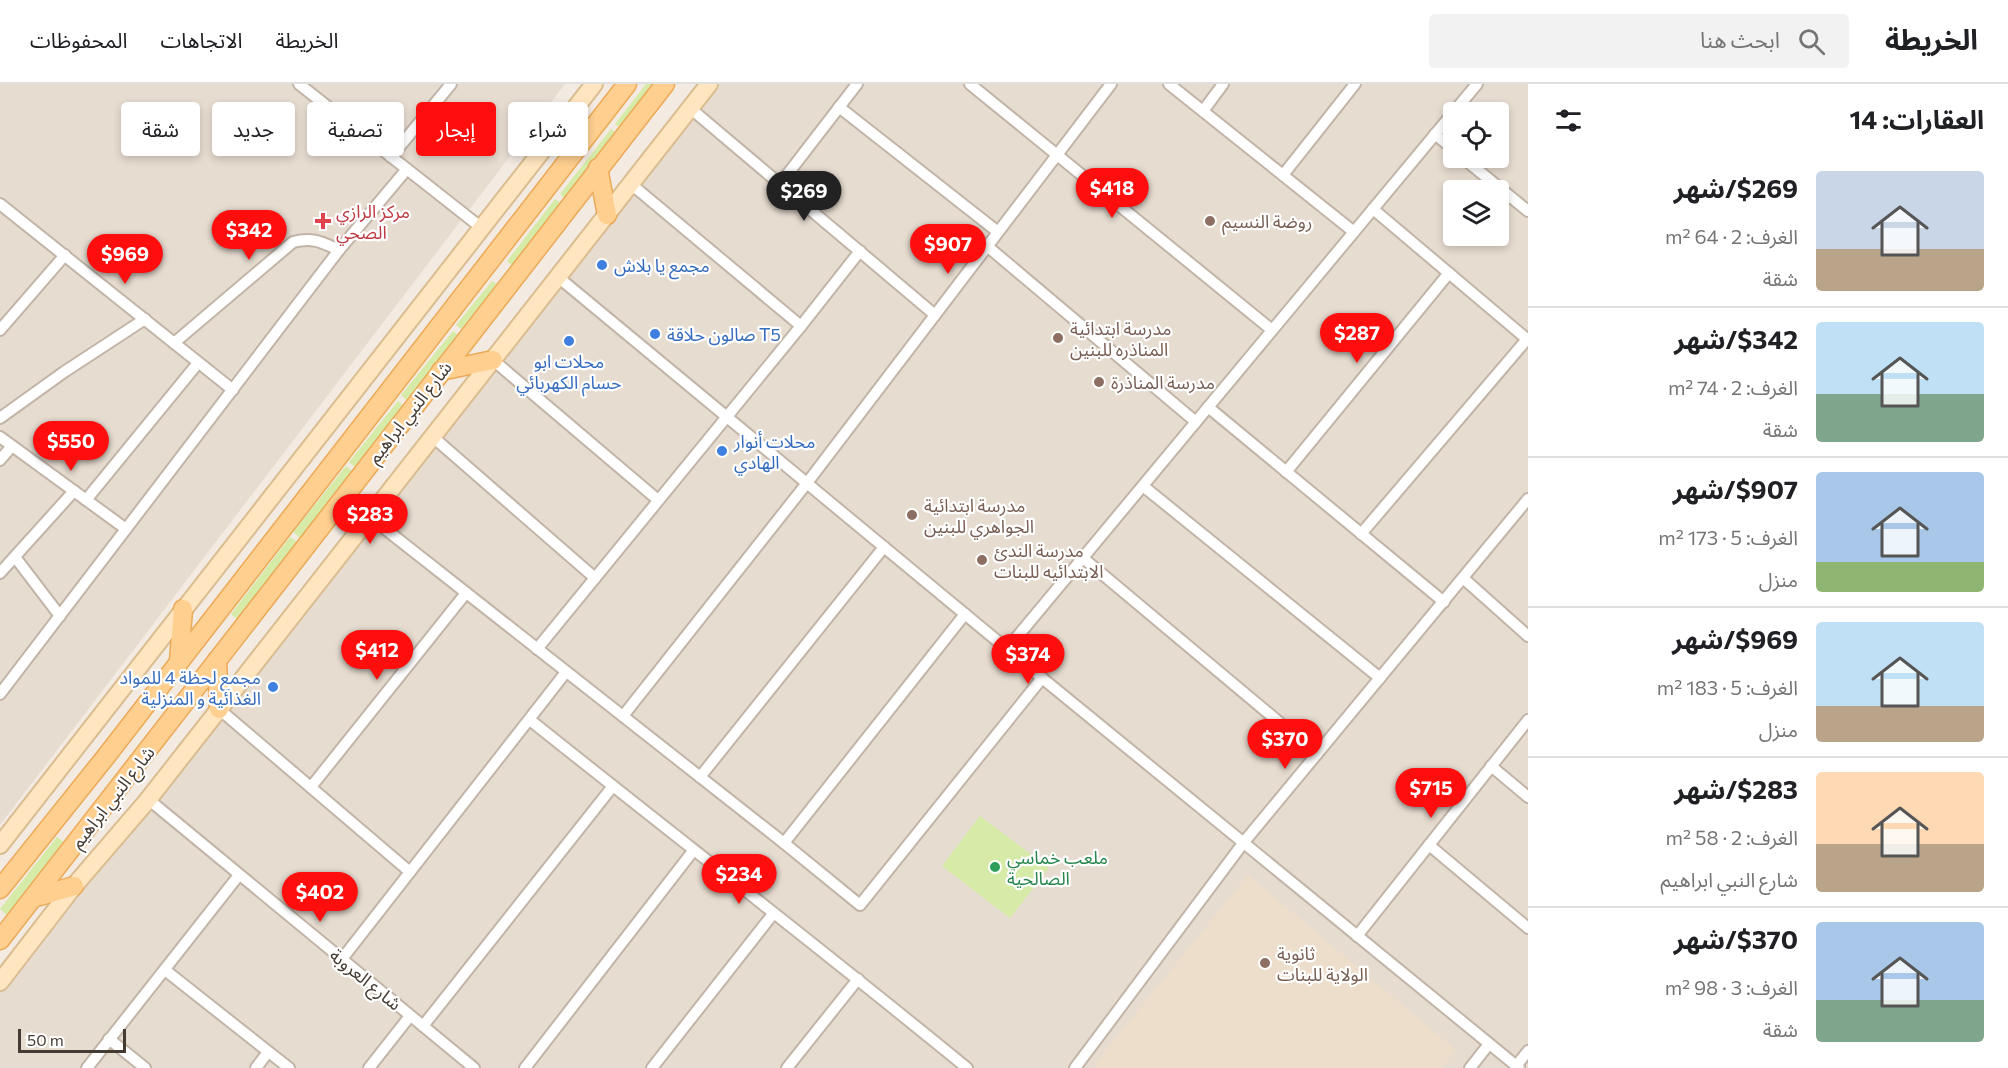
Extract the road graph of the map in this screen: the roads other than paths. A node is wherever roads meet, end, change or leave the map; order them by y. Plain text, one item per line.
1 (299, 84) edge
2 (451, 84) edge
3 (594, 84) edge
4 (627, 84) edge
5 (709, 84) edge
6 (857, 84) edge
7 (1111, 84) edge
8 (1169, 84) edge
9 (1223, 84) edge
10 (1355, 84) edge
11 (1477, 84) edge
12 (975, 85) edge
13 (662, 89) edge
14 (839, 106) junction
15 (690, 108) junction
16 (1203, 111) junction
17 (1435, 134) junction
18 (1443, 141) edge
19 (1056, 155) junction
20 (392, 157) junction
21 (598, 168) junction
22 (1475, 168) edge
23 (407, 169) junction
24 (1282, 175) junction
25 (631, 184) junction
26 (780, 184) junction
27 (0, 204) edge
28 (1373, 208) junction
29 (1528, 211) edge
30 (607, 215) junction
31 (483, 229) junction
32 (998, 232) junction
33 (1354, 232) junction
34 (987, 246) junction
35 (339, 250) junction
36 (860, 252) junction
37 (65, 255) junction
38 (1449, 273) junction
39 (558, 277) junction
40 (935, 315) junction
41 (145, 319) junction
42 (801, 326) junction
43 (0, 330) edge
44 (1272, 330) junction
45 (1528, 339) edge
46 (174, 343) junction
47 (493, 360) junction
48 (198, 363) junction
49 (441, 371) junction
50 (233, 390) junction
51 (1208, 408) junction
52 (726, 416) junction
53 (0, 418) edge
54 (1196, 422) junction
55 (433, 436) junction
56 (0, 437) edge
57 (12, 446) junction
58 (0, 460) edge
59 (1286, 472) junction
60 (807, 483) junction
61 (1143, 486) junction
62 (74, 491) junction
63 (1528, 499) edge
64 (86, 500) junction
65 (658, 500) junction
66 (370, 517) junction
67 (126, 529) junction
68 (1361, 534) junction
69 (884, 547) junction
70 (15, 557) junction
71 (1083, 558) junction
72 (0, 573) edge
73 (595, 578) junction
74 (1463, 578) junction
75 (466, 593) junction
76 (1444, 602) junction
77 (183, 609) junction
78 (965, 614) junction
79 (60, 616) junction
80 (1528, 636) edge
81 (537, 649) junction
82 (1008, 649) junction
83 (218, 660) junction
84 (179, 662) junction
85 (566, 672) junction
86 (1042, 678) junction
87 (1380, 678) junction
88 (0, 694) edge
89 (148, 702) junction
90 (219, 709) junction
91 (622, 716) junction
92 (530, 720) junction
93 (1528, 720) edge
94 (169, 723) junction
95 (127, 729) junction
96 (150, 747) junction
97 (1317, 754) junction
98 (1491, 766) junction
99 (700, 777) junction
100 (613, 786) junction
101 (311, 787) junction
102 (1528, 797) edge
103 (148, 800) junction
104 (784, 843) junction
105 (1244, 843) junction
106 (0, 845) edge
107 (1429, 845) junction
108 (693, 850) junction
109 (410, 872) junction
110 (239, 875) junction
111 (74, 886) junction
112 (0, 889) edge
113 (33, 898) junction
114 (773, 914) junction
115 (1528, 928) edge
116 (1357, 936) junction
117 (0, 940) edge
118 (342, 959) junction
119 (165, 970) junction
120 (858, 979) junction
121 (0, 982) edge
122 (410, 1016) junction
123 (423, 1026) junction
124 (110, 1039) junction
125 (1489, 1044) junction
126 (1528, 1051) edge
127 (268, 1052) junction
128 (1518, 1067) edge
129 (87, 1068) edge
130 (145, 1068) edge
131 (256, 1068) edge
132 (288, 1068) edge
133 (369, 1068) edge
134 (474, 1068) edge
135 (525, 1068) edge
136 (652, 1068) edge
137 (787, 1068) edge
138 (967, 1068) edge
139 (1076, 1068) edge
140 (1470, 1068) edge

1 - 20 street
2 - 20 street
3 - 31 street
4 - 84 main road, شارع النبي ابراهيم
5 - 15 street
6 - 14 street
7 - 19 street
8 - 16 street
9 - 16 street
10 - 24 street
11 - 17 street
12 - 19 street
13 - 21 main road, شارع النبي ابراهيم
14 - 26 street
14 - 32 street
15 - 25 street
15 - 26 street
16 - 24 street
17 - 18 street
17 - 28 street
19 - 32 street
19 - 44 street
20 - 23 street
21 - 30 main road
21 - 49 main road, شارع النبي ابراهيم
22 - 29 street
23 - 31 street
23 - 35 street
24 - 33 street
25 - 30 street
25 - 42 street
26 - 36 street
27 - 37 street
28 - 33 street
28 - 38 street
30 - 39 street
31 - 77 street
32 - 34 street
33 - 44 street
34 - 40 street
34 - 54 street
35 - 46 street
35 - 50 street
36 - 40 street
36 - 42 street
37 - 41 street
37 - 43 street
38 - 45 street
38 - 59 street
39 - 47 street
39 - 52 street
40 - 60 street
41 - 46 street
41 - 53 street
42 - 52 street
44 - 51 street
45 - 68 street
46 - 48 street
47 - 49 main road
47 - 55 street
47 - 65 street
48 - 50 street
48 - 64 street
49 - 83 main road, شارع النبي ابراهيم
50 - 67 street
51 - 54 street
51 - 59 street
52 - 60 street
52 - 65 street
54 - 61 street
55 - 66 street
55 - 73 street
56 - 57 street
57 - 58 street
57 - 62 street
59 - 68 street
60 - 69 street
60 - 91 street
61 - 71 street
61 - 87 street
62 - 64 street
62 - 70 street
63 - 74 street
64 - 67 street
65 - 73 street
66 - 75 street
66 - 90 street
67 - 79 street
68 - 76 street
69 - 78 street
69 - 99 street
70 - 72 street
70 - 79 street
71 - 82 street
71 - 97 street
73 - 81 street
74 - 76 street
74 - 80 street
75 - 81 street
75 - 101 street
76 - 87 street
77 - 84 main road
77 - 106 street
78 - 82 street
78 - 104 street
79 - 88 street
81 - 85 street
82 - 86 street
83 - 90 main road
83 - 94 main road, شارع النبي ابراهيم
84 - 89 main road, شارع النبي ابراهيم
85 - 91 street
85 - 92 street
86 - 104 street
86 - 105 street
87 - 97 street
89 - 94 main road
89 - 95 main road, شارع النبي ابراهيم
90 - 101 street
90 - 103 street
91 - 99 street
92 - 100 street
92 - 109 street
93 - 98 street
94 - 96 main road, شارع النبي ابراهيم
95 - 96 main road
95 - 112 main road, شارع النبي ابراهيم
96 - 113 main road, شارع النبي ابراهيم
97 - 105 street
98 - 102 street
98 - 107 street
99 - 104 street
100 - 108 street
100 - 123 street
101 - 109 street
103 - 110 street, شارع العروبة
103 - 111 street
105 - 116 street
105 - 139 street
107 - 115 street
107 - 116 street
108 - 114 street
108 - 135 street
109 - 118 street
110 - 118 street, شارع العروبة
110 - 119 street
111 - 113 main road
111 - 121 street
113 - 117 main road, شارع النبي ابراهيم
114 - 120 street
114 - 136 street
116 - 125 street
118 - 122 street, شارع العروبة
119 - 124 street
119 - 127 street
120 - 137 street
120 - 138 street
122 - 123 street, شارع العروبة
122 - 133 street
123 - 134 street, شارع العروبة
124 - 129 street
124 - 130 street
125 - 128 street
125 - 140 street
126 - 128 street
127 - 131 street
127 - 132 street

